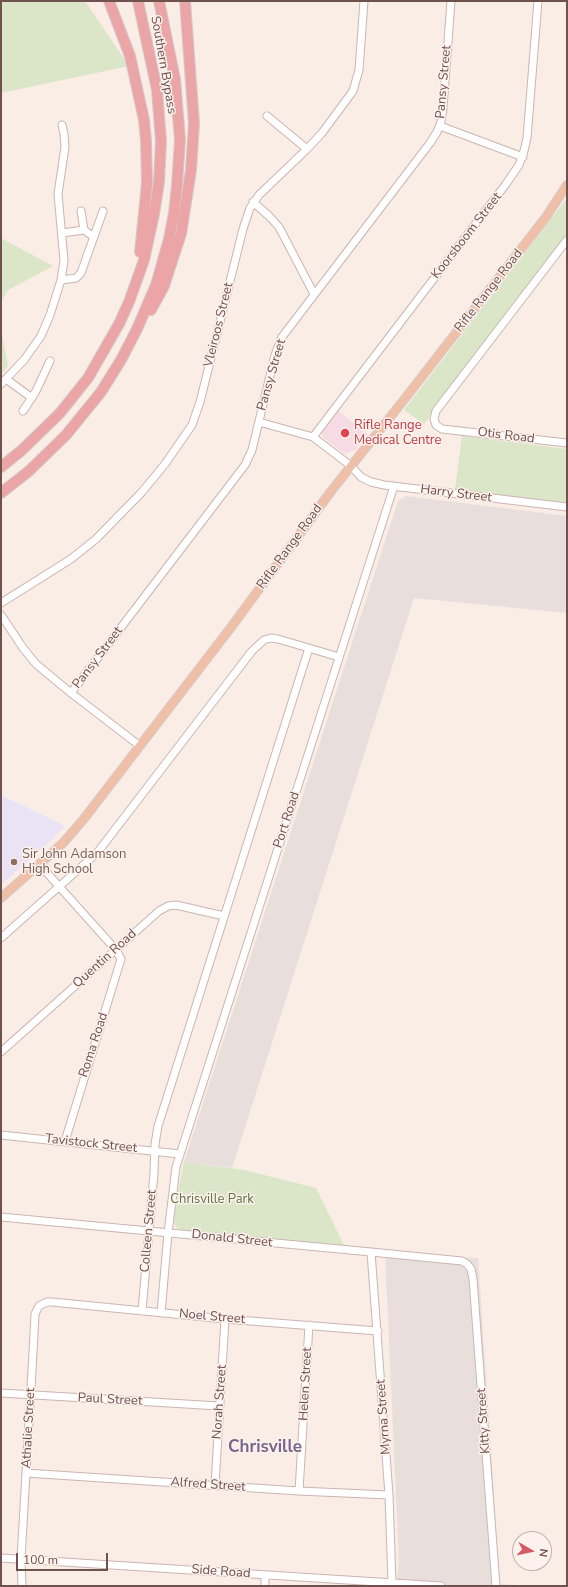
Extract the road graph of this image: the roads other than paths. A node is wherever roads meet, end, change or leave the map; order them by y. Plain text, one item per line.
1 (108, 1) edge
2 (138, 1) edge
3 (159, 1) edge
4 (185, 1) edge
5 (364, 1) edge
6 (451, 1) edge
7 (538, 1) edge
8 (267, 116) dead end
9 (62, 125) dead end
10 (440, 126) junction
11 (307, 149) junction
12 (523, 156) junction
13 (567, 185) edge
14 (253, 202) junction
15 (81, 211) dead end
16 (103, 211) dead end
17 (84, 230) junction
18 (62, 233) junction
19 (94, 237) junction
20 (567, 240) edge
21 (139, 276) junction
22 (61, 280) junction
23 (314, 294) junction
24 (138, 329) junction
25 (50, 361) dead end
26 (4, 381) edge
27 (32, 398) junction
28 (23, 412) dead end
29 (259, 422) junction
30 (313, 437) junction
31 (567, 443) edge
32 (351, 466) junction
33 (1, 467) edge
34 (394, 486) junction
35 (1, 493) edge
36 (567, 507) edge
37 (1, 603) edge
38 (1, 614) edge
39 (309, 648) junction
40 (339, 657) junction
41 (71, 693) junction
42 (140, 746) junction
43 (40, 864) junction
44 (59, 887) junction
45 (1, 898) edge
46 (224, 916) junction
47 (1, 938) edge
48 (116, 950) junction
49 (1, 1052) edge
50 (1, 1135) edge
51 (65, 1141) junction
52 (155, 1150) junction
53 (180, 1154) junction
54 (1, 1217) edge
55 (149, 1231) junction
56 (168, 1233) junction
57 (371, 1252) junction
58 (462, 1261) joint
59 (47, 1302) joint
60 (142, 1311) junction
61 (161, 1313) junction
62 (225, 1319) junction
63 (309, 1325) junction
64 (378, 1331) junction
65 (1, 1393) edge
66 (30, 1395) junction
67 (219, 1406) junction
68 (26, 1473) junction
69 (215, 1485) junction
70 (299, 1491) junction
71 (389, 1495) junction
72 (1, 1558) edge
73 (21, 1559) junction
74 (265, 1575) junction
75 (350, 1583) edge
76 (392, 1583) junction
77 (22, 1586) edge
78 (265, 1586) edge
79 (441, 1586) edge
80 (496, 1586) edge

1 - 21 highway
2 - 21 highway, Southern Bypass
3 - 24 highway, Southern Bypass
4 - 24 highway
5 - 11 street, Vleiroos Street
6 - 10 street, Pansy Street
7 - 12 street, Koorsboom Street
8 - 11 street
9 - 18 street
10 - 12 street
10 - 23 street, Pansy Street
11 - 14 street, Vleiroos Street
12 - 30 street, Koorsboom Street
13 - 32 main road, Rifle Range Road
14 - 23 street
14 - 37 street, Vleiroos Street
15 - 17 street
16 - 19 street
17 - 18 street
17 - 19 street
18 - 22 street
19 - 22 street
20 - 31 street, Otis Road
21 - 33 highway, Southern Bypass
22 - 26 street
23 - 29 street, Pansy Street
24 - 35 highway, Southern Bypass
25 - 27 street
26 - 27 street
27 - 28 street
29 - 30 street
29 - 41 street, Pansy Street
30 - 32 street, Harry Street
32 - 34 street, Harry Street
32 - 42 main road, Rifle Range Road
34 - 36 street, Harry Street
34 - 40 street, Port Road
38 - 41 street
39 - 40 street
39 - 44 street
39 - 46 street
40 - 53 street, Port Road
41 - 42 street
42 - 43 main road, Rifle Range Road
43 - 44 street
43 - 45 main road, Rifle Range Road
44 - 47 street
44 - 48 street
46 - 48 street, Quentin Road
46 - 52 street
48 - 49 street, Quentin Road
48 - 51 street, Roma Road
50 - 51 street, Tavistock Street
51 - 52 street, Tavistock Street
52 - 53 street, Tavistock Street
52 - 55 street, Colleen Street
53 - 56 street, Colleen Street
54 - 55 street, Donald Street
55 - 56 street, Donald Street
55 - 60 street, Colleen Street
56 - 57 street, Donald Street
56 - 61 street, Colleen Street
57 - 58 street, Donald Street
57 - 64 street, Myrna Street
58 - 80 street, Kitty Street
59 - 60 street, Noel Street
59 - 66 street, Athalie Street
60 - 61 street, Noel Street
61 - 62 street, Noel Street
62 - 63 street, Noel Street
62 - 67 street, Norah Street
63 - 64 street, Noel Street
63 - 70 street, Helen Street
64 - 71 street, Myrna Street
65 - 66 street, Paul Street
66 - 67 street, Paul Street
66 - 68 street, Athalie Street
67 - 69 street, Norah Street
68 - 69 street, Alfred Street
68 - 73 street, Athalie Street
69 - 70 street, Alfred Street
70 - 71 street, Alfred Street
71 - 76 street, Myrna Street
72 - 73 street, Side Road
73 - 74 street, Side Road
73 - 77 street, Athalie Street
74 - 75 street, Side Road
74 - 78 street
75 - 76 street, Side Road
76 - 79 street, Side Road

